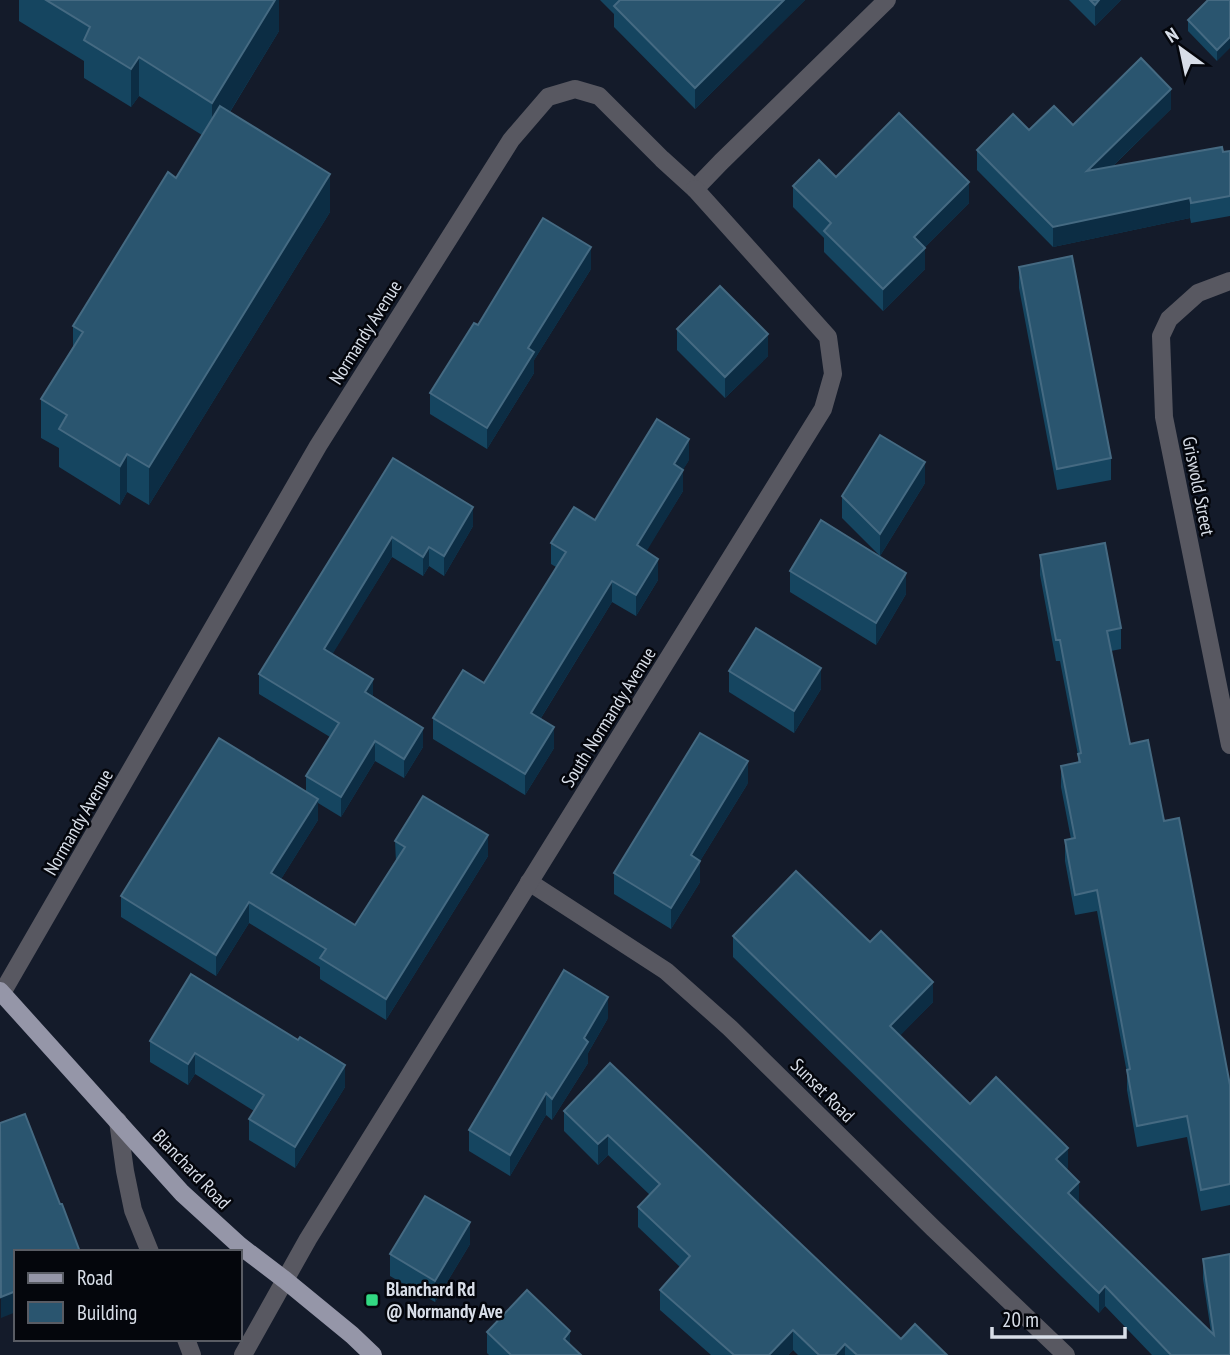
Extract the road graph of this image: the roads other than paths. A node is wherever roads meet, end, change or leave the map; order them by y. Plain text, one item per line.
1 (887, 0) edge
2 (695, 189) junction
3 (1230, 281) edge
4 (1230, 744) edge
5 (529, 882) junction
6 (1, 992) edge
7 (118, 1121) junction
8 (149, 1250) edge
9 (285, 1280) junction
10 (243, 1355) edge
11 (373, 1355) edge
12 (1066, 1355) edge

1 - 2 street
2 - 5 street, South Normandy Avenue
2 - 6 street, Normandy Avenue
3 - 4 street, Griswold Street
5 - 9 street, South Normandy Avenue
5 - 12 street, Sunset Road
6 - 7 main road, Blanchard Road
7 - 8 street
7 - 9 main road, Blanchard Road
9 - 10 street, South Normandy Avenue
9 - 11 main road, Blanchard Road

